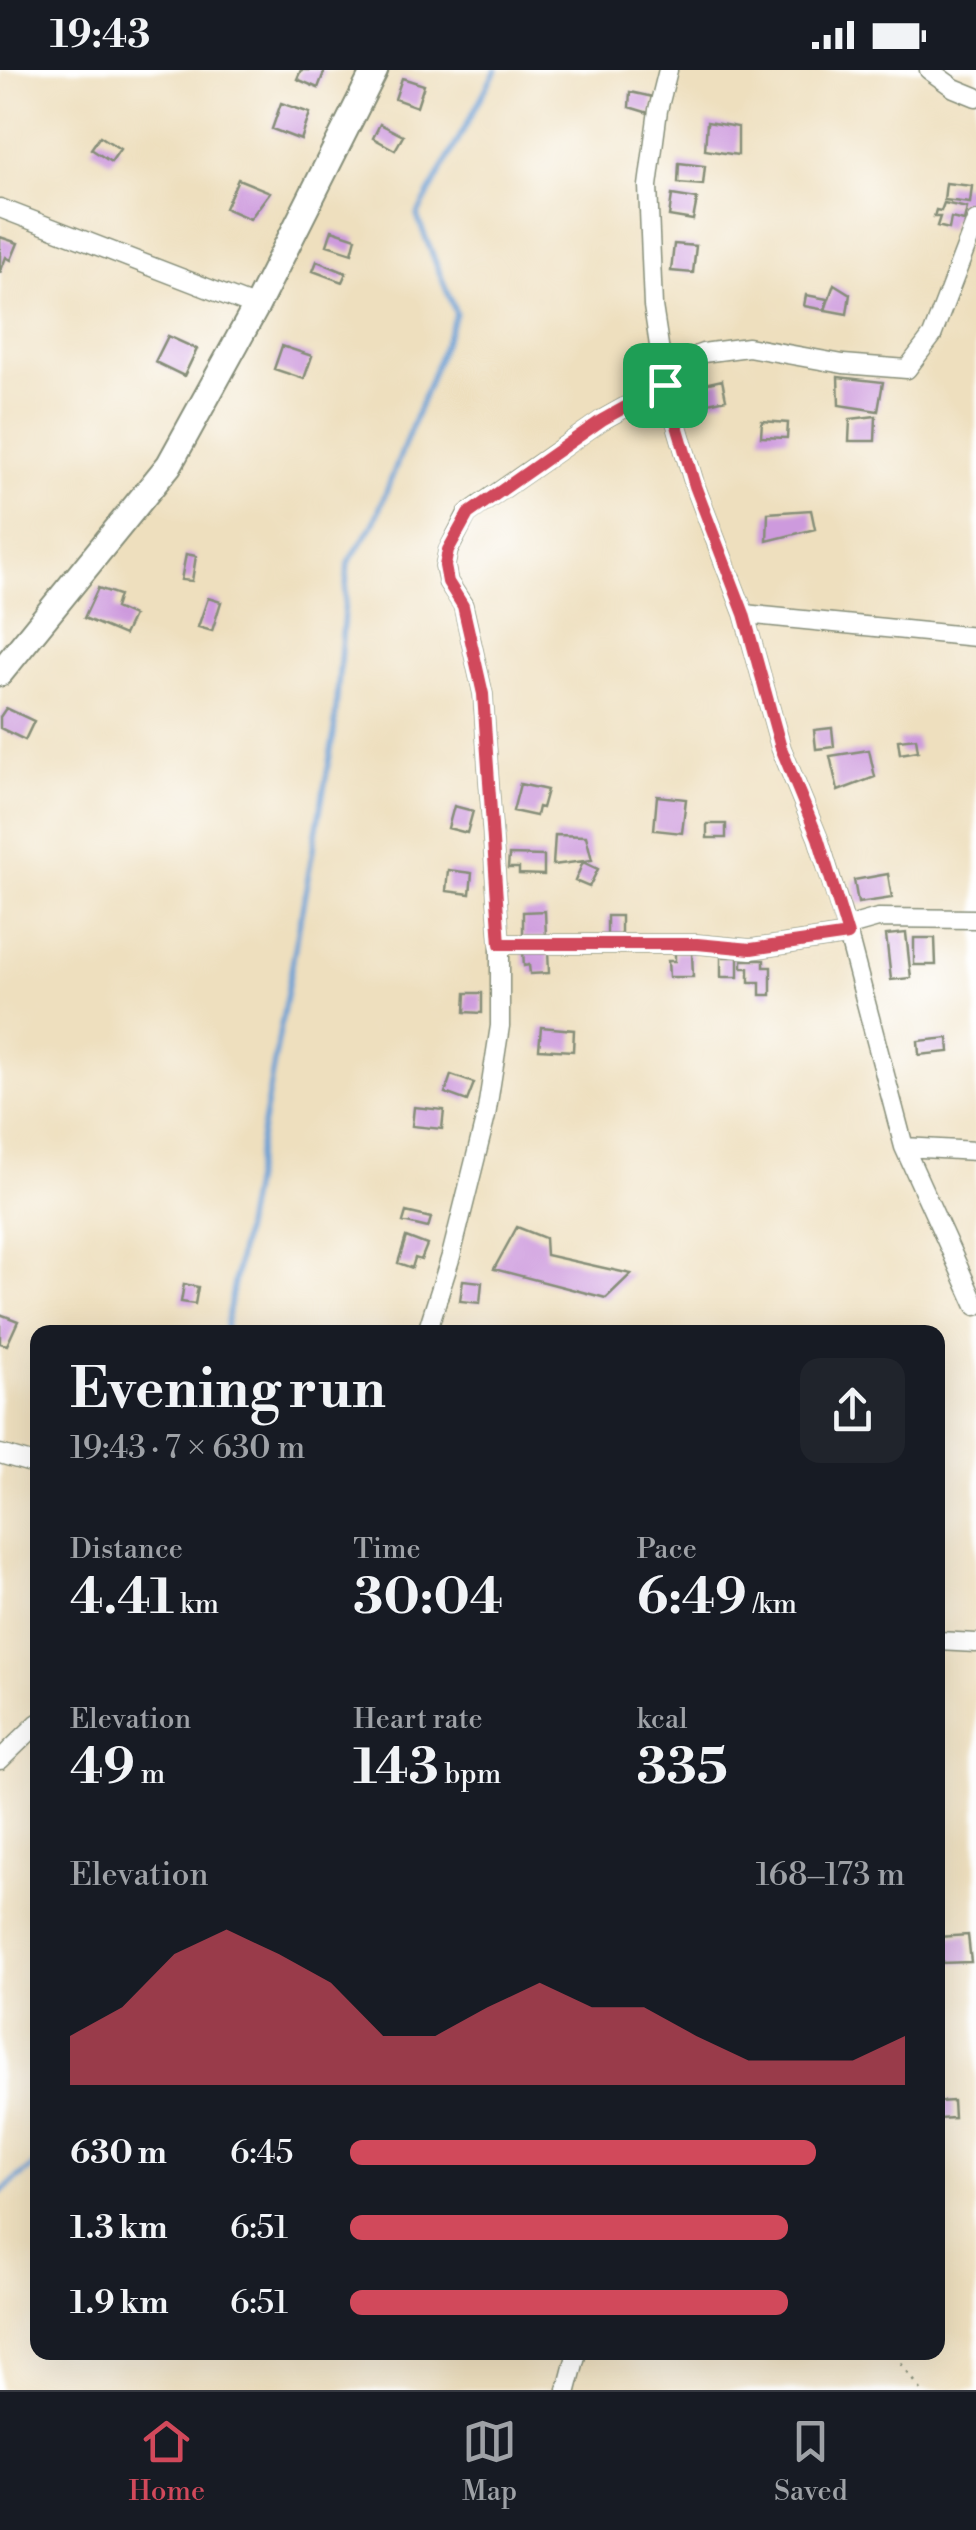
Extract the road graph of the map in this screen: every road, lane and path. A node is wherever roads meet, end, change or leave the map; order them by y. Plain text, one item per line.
1 (374, 70) edge
2 (668, 70) edge
3 (929, 70) edge
4 (976, 97) edge
5 (0, 208) edge
6 (976, 221) edge
7 (256, 307) junction
8 (664, 377) junction
9 (744, 614) junction
10 (976, 637) edge
11 (0, 673) edge
12 (976, 920) edge
13 (847, 931) junction
14 (500, 944) junction
15 (904, 1147) junction
16 (976, 1151) edge
17 (974, 1299) edge
18 (428, 1325) edge
19 (0, 1454) edge
20 (30, 1463) edge
21 (945, 1641) edge
22 (976, 1643) edge
23 (30, 1731) edge
24 (0, 1760) edge
25 (575, 2360) edge
26 (902, 2360) edge
27 (567, 2390) edge
28 (921, 2390) edge

1 - 7 street
2 - 8 street
3 - 4 street
5 - 7 street
6 - 8 street
7 - 11 street
8 - 9 street
8 - 14 street
9 - 10 street
9 - 13 street
12 - 13 street
13 - 14 street
13 - 15 street
14 - 18 street
15 - 16 street
15 - 17 street
19 - 20 street
21 - 22 street
23 - 24 street
25 - 27 street
26 - 28 path

